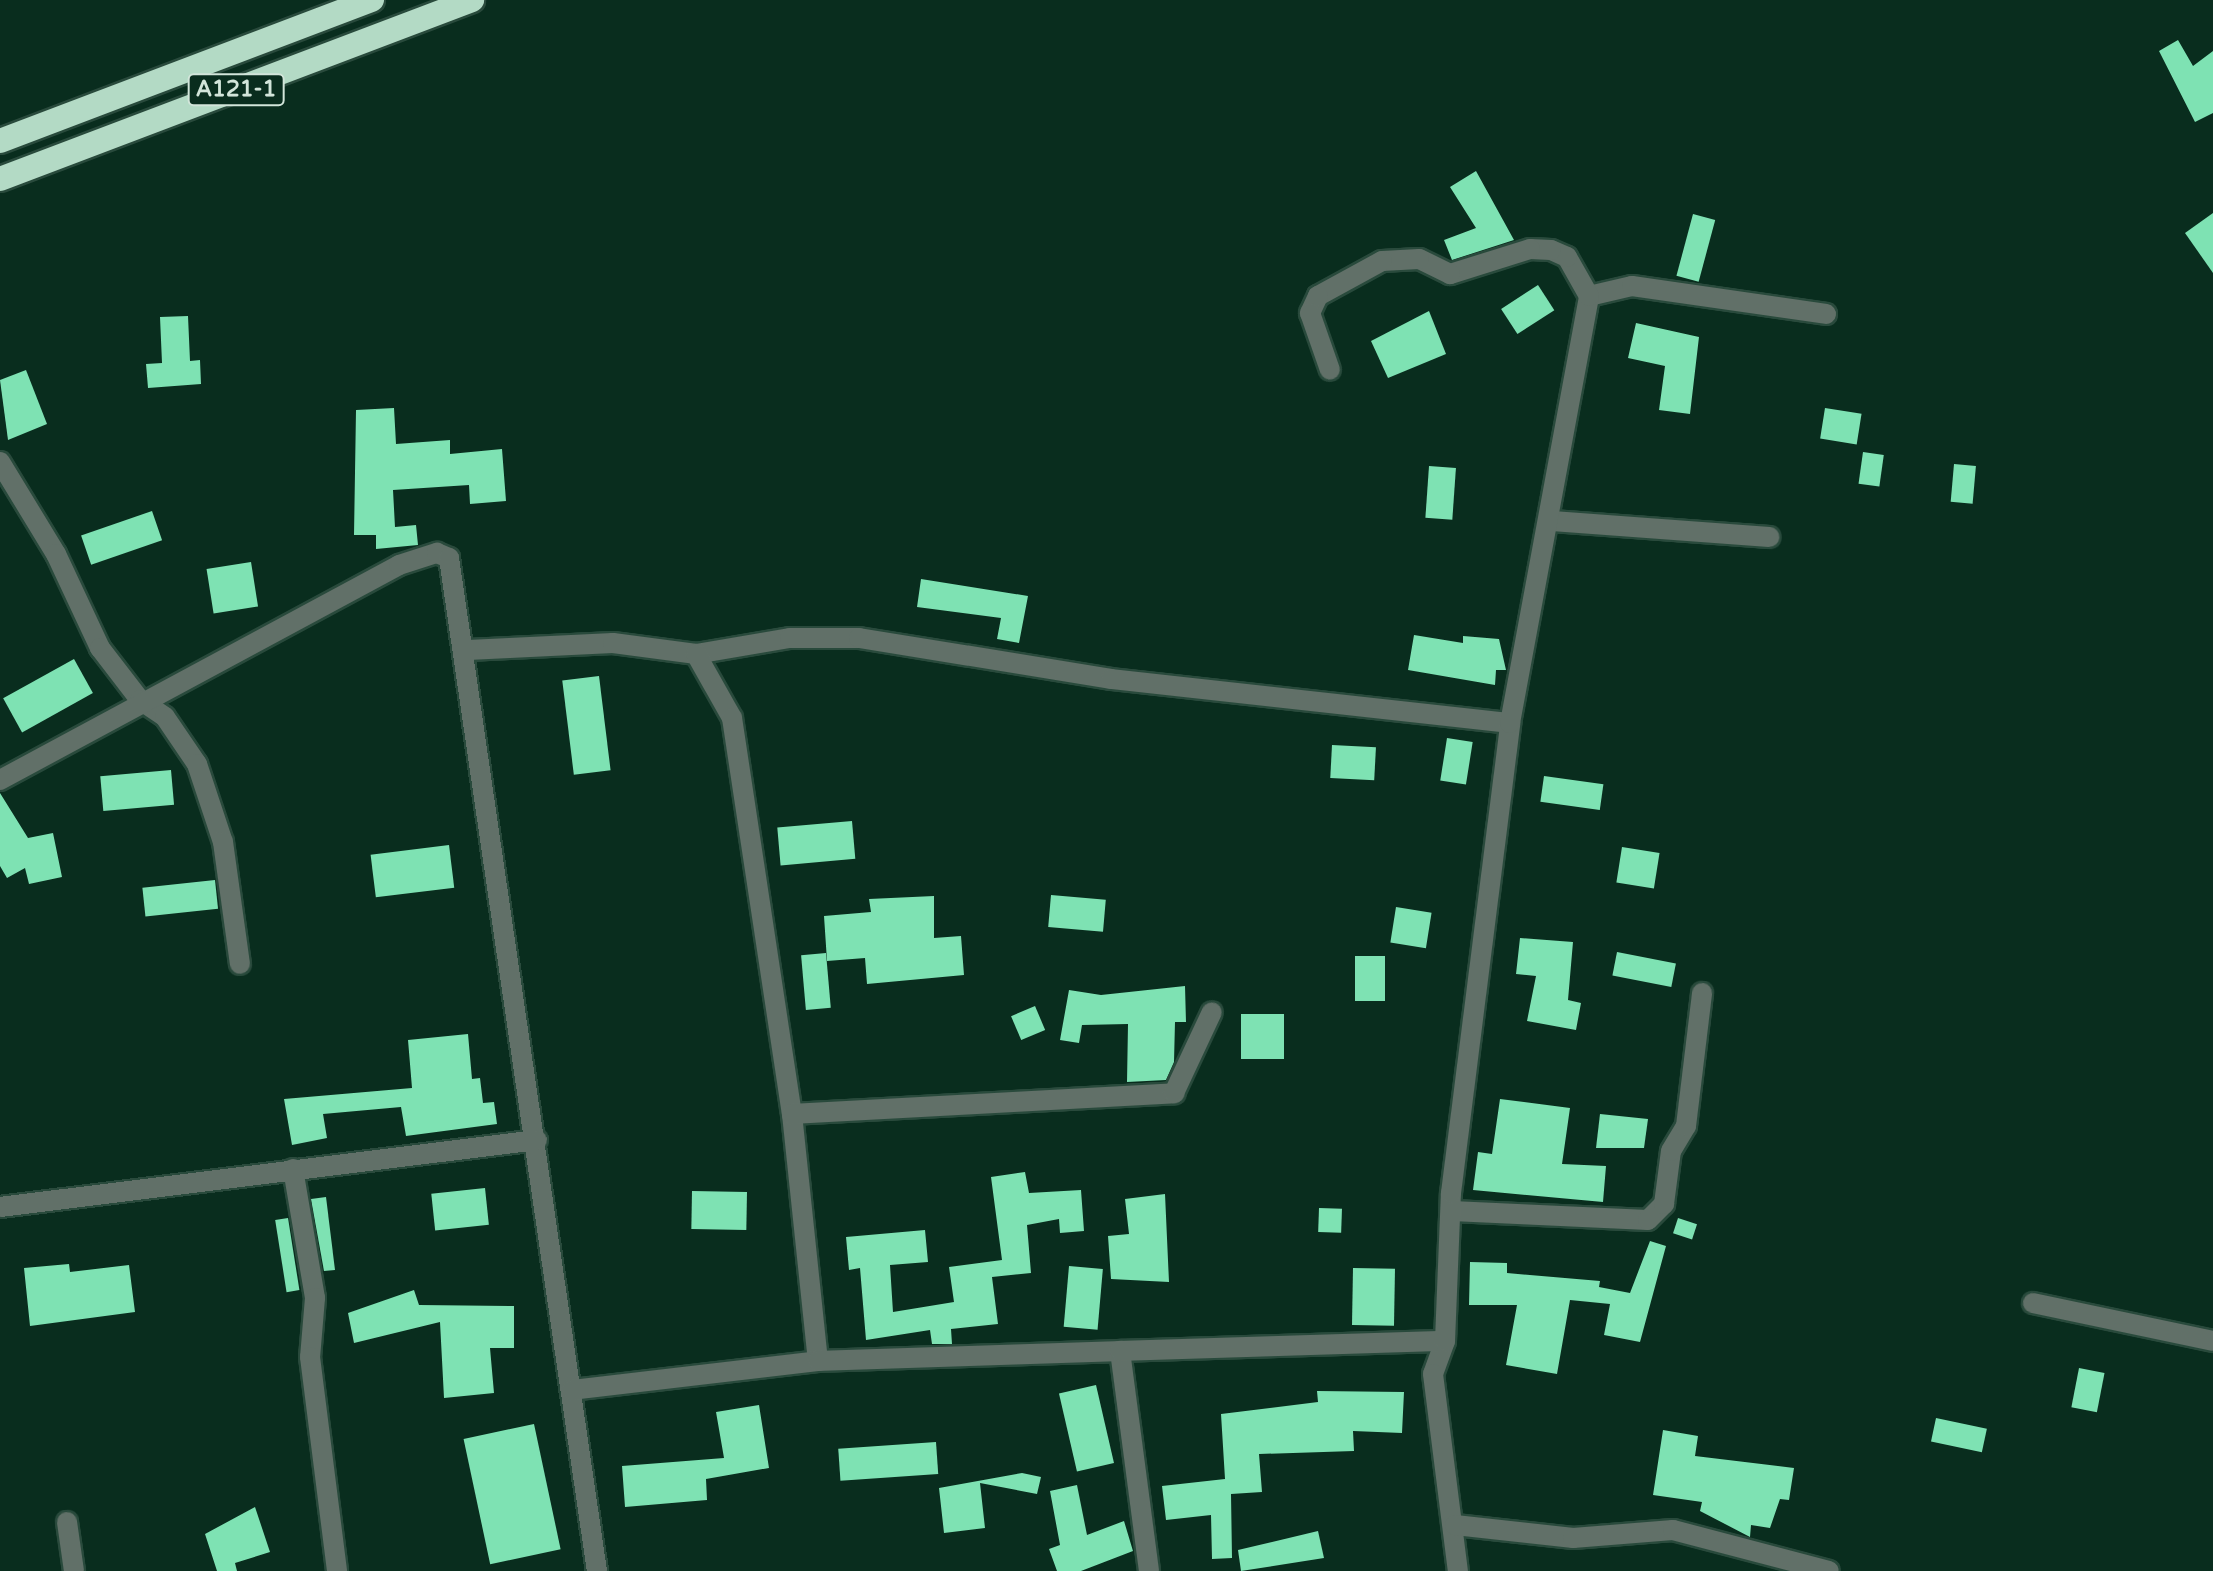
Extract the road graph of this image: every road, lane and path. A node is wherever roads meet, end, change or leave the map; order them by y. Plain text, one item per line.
1 (372, 0) edge
2 (472, 0) edge
3 (0, 141) edge
4 (0, 179) edge
5 (1589, 296) junction
6 (1826, 314) dead end
7 (1330, 370) dead end
8 (0, 462) edge
9 (1552, 521) junction
10 (1769, 537) dead end
11 (468, 650) junction
12 (696, 654) junction
13 (140, 700) junction
14 (1510, 723) junction
15 (0, 780) edge
16 (240, 964) dead end
17 (1702, 993) dead end
18 (1212, 1012) dead end
19 (792, 1114) junction
20 (537, 1140) junction
21 (293, 1169) junction
22 (0, 1207) edge
23 (1452, 1211) junction
24 (2033, 1303) dead end
25 (1445, 1341) junction
26 (2213, 1341) edge
27 (1120, 1351) junction
28 (818, 1361) junction
29 (572, 1390) junction
30 (67, 1522) dead end
31 (1455, 1525) junction
32 (74, 1571) edge
33 (337, 1571) edge
34 (597, 1571) edge
35 (1149, 1571) edge
36 (1458, 1571) edge
37 (1829, 1571) edge

1 - 3 highway, A121-1
2 - 4 highway, A121-1
5 - 6 street
5 - 7 street
5 - 9 street
8 - 13 street
9 - 10 street
9 - 14 street
11 - 12 street
11 - 13 street
11 - 20 street
12 - 14 street
12 - 19 street
13 - 15 street
13 - 16 street
14 - 23 street
17 - 23 street
18 - 19 street
19 - 28 street
20 - 21 street
20 - 29 street
21 - 22 street
21 - 33 street
23 - 25 street
24 - 26 street
25 - 27 street
25 - 31 street
27 - 28 street
27 - 35 street
28 - 29 street
29 - 34 street
30 - 32 street
31 - 36 street
31 - 37 street

